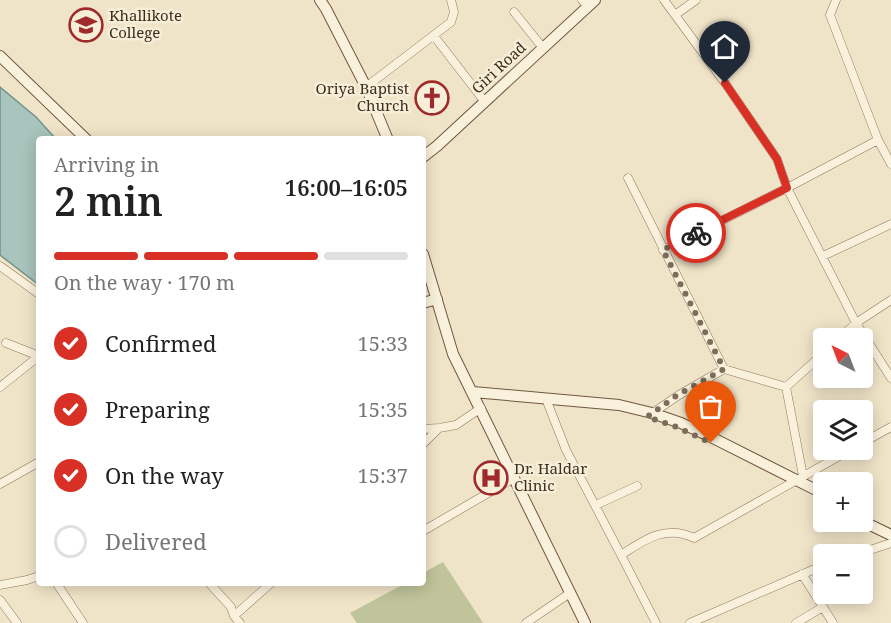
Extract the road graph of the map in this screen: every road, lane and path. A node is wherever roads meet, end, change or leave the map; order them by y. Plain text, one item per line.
1 (320, 0) edge
2 (451, 0) edge
3 (664, 0) edge
4 (696, 0) edge
5 (836, 0) edge
6 (588, 2) edge
7 (514, 12) dead end
8 (675, 15) junction
9 (434, 36) junction
10 (543, 48) junction
11 (0, 56) edge
12 (366, 87) junction
13 (485, 102) junction
14 (83, 136) edge
15 (386, 136) edge
16 (878, 140) junction
17 (426, 155) edge
18 (891, 164) edge
19 (628, 178) dead end
20 (787, 188) junction
21 (891, 224) edge
22 (663, 250) junction
23 (823, 256) junction
24 (426, 264) edge
25 (0, 266) edge
26 (36, 292) edge
27 (437, 299) junction
28 (891, 300) edge
29 (426, 302) edge
30 (856, 322) junction
31 (850, 328) edge
32 (6, 343) dead end
33 (36, 355) edge
34 (36, 358) edge
35 (813, 363) edge
36 (724, 369) junction
37 (891, 378) edge
38 (0, 387) edge
39 (786, 387) junction
40 (477, 400) junction
41 (548, 404) junction
42 (650, 415) junction
43 (891, 427) edge
44 (439, 428) junction
45 (426, 429) edge
46 (873, 437) edge
47 (426, 441) edge
48 (832, 460) edge
49 (36, 464) edge
50 (514, 478) junction
51 (796, 480) junction
52 (0, 484) edge
53 (637, 486) dead end
54 (813, 489) edge
55 (813, 493) edge
56 (596, 505) junction
57 (873, 519) edge
58 (873, 526) edge
59 (891, 528) edge
60 (426, 529) edge
61 (891, 535) edge
62 (891, 543) edge
63 (873, 549) edge
64 (621, 555) junction
65 (813, 570) edge
66 (802, 574) junction
67 (36, 577) edge
68 (0, 585) edge
69 (58, 586) edge
70 (212, 586) edge
71 (268, 586) edge
72 (570, 593) junction
73 (0, 600) edge
74 (823, 608) junction
75 (234, 616) junction
76 (17, 623) edge
77 (83, 623) edge
78 (240, 623) edge
79 (526, 623) edge
80 (585, 623) edge
81 (656, 623) edge
82 (690, 623) edge
83 (796, 623) edge
84 (833, 623) edge

1 - 12 street
2 - 9 street
3 - 8 street
4 - 8 street
5 - 16 street
6 - 10 street, Giri Road
7 - 10 street
8 - 20 street
9 - 12 street
9 - 13 street
10 - 13 street, Giri Road
11 - 14 street
12 - 15 street
13 - 17 street, Giri Road
16 - 18 street
16 - 20 street
19 - 22 street
20 - 22 street
20 - 23 street
21 - 23 street
22 - 36 street
23 - 30 street
24 - 27 street
25 - 26 street
27 - 29 street
27 - 40 street
28 - 30 street
30 - 31 street
30 - 37 street
32 - 33 street
34 - 38 street
35 - 39 street
36 - 39 street
36 - 42 street
39 - 51 street
40 - 41 street
40 - 42 street
40 - 44 street
40 - 50 street
41 - 42 street
41 - 56 street
42 - 51 street
43 - 46 street
44 - 45 street
44 - 47 street
48 - 51 street
49 - 52 street
50 - 60 street
50 - 72 street
51 - 54 street
51 - 55 street
51 - 64 street
53 - 56 street
56 - 64 street
57 - 59 street
58 - 61 street
62 - 63 street
64 - 81 street
65 - 66 street
66 - 74 street
66 - 82 street
67 - 68 street
69 - 77 street
70 - 75 street
71 - 75 street
72 - 79 street
72 - 80 street
73 - 76 street
74 - 83 street
74 - 84 street
75 - 78 street

